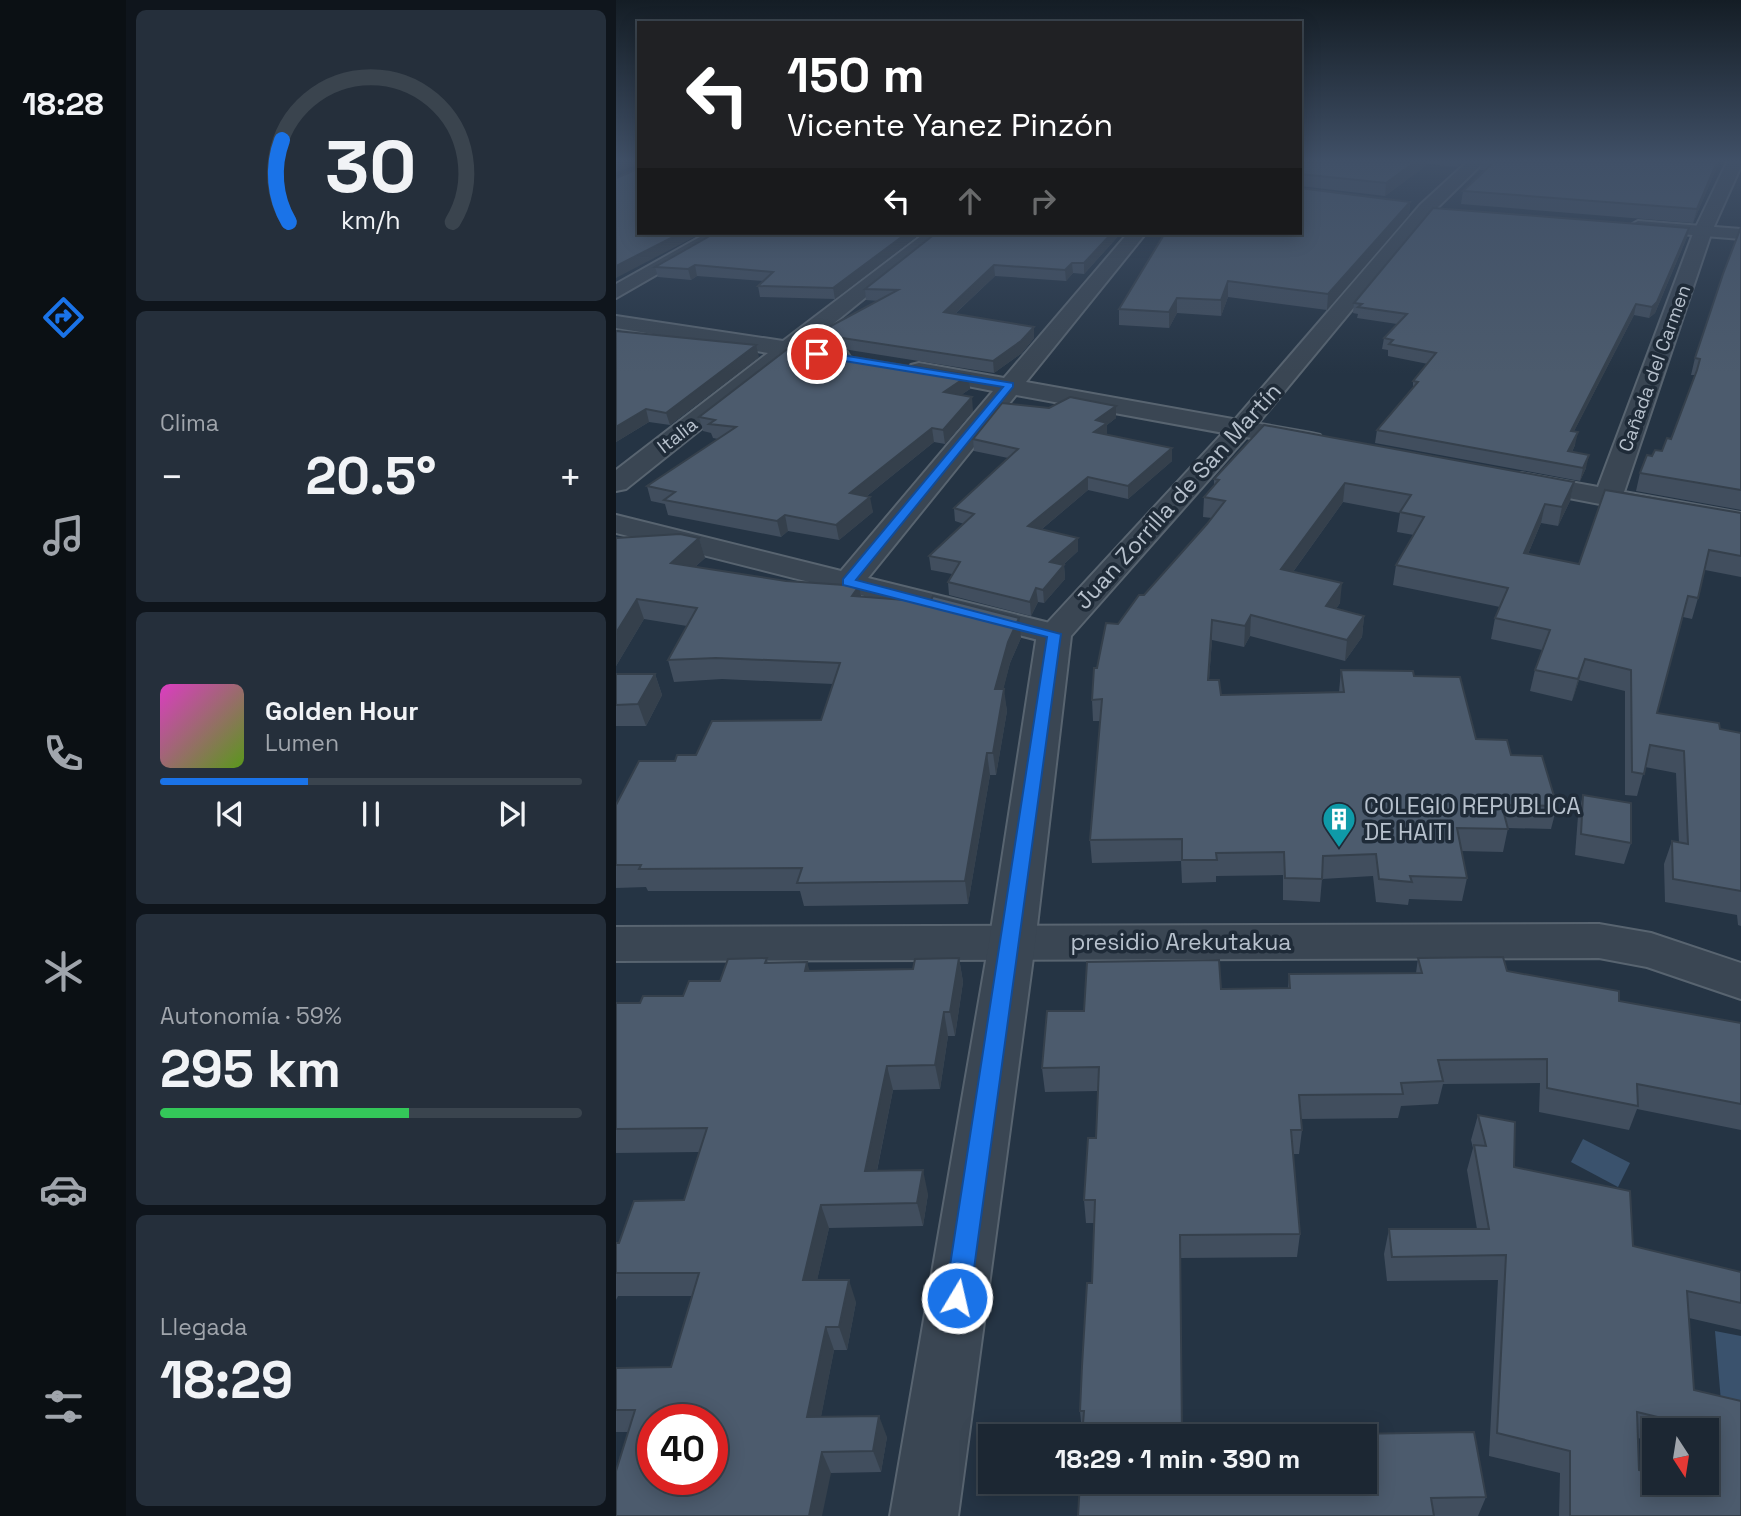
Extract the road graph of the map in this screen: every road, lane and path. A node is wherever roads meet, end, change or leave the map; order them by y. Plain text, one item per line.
1 (1394, 233) edge
2 (1702, 233) edge
3 (716, 235) edge
4 (933, 235) edge
5 (1135, 235) edge
6 (616, 292) edge
7 (616, 322) edge
8 (789, 349) junction
9 (858, 360) edge
10 (900, 367) edge
11 (1010, 385) junction
12 (1241, 428) junction
13 (1336, 446) edge
14 (1499, 477) edge
15 (616, 483) edge
16 (1608, 498) junction
17 (1741, 522) edge
18 (616, 524) edge
19 (848, 582) junction
20 (1054, 634) junction
21 (1012, 943) junction
22 (616, 944) edge
23 (1741, 981) edge
24 (924, 1516) edge

1 - 12 street, Juan Zorrilla de San Martín
2 - 16 street, Cañada del Carmen
3 - 6 street
4 - 8 street, Italia
5 - 11 street
7 - 8 street
8 - 9 street
8 - 15 street, Italia
10 - 11 street
11 - 12 street
11 - 19 street
12 - 13 street
12 - 20 street, Juan Zorrilla de San Martín
14 - 16 street
16 - 17 street
18 - 19 street
19 - 20 street
20 - 21 street
21 - 22 street, presidio Arekutakua
21 - 23 street, presidio Arekutakua
21 - 24 street

